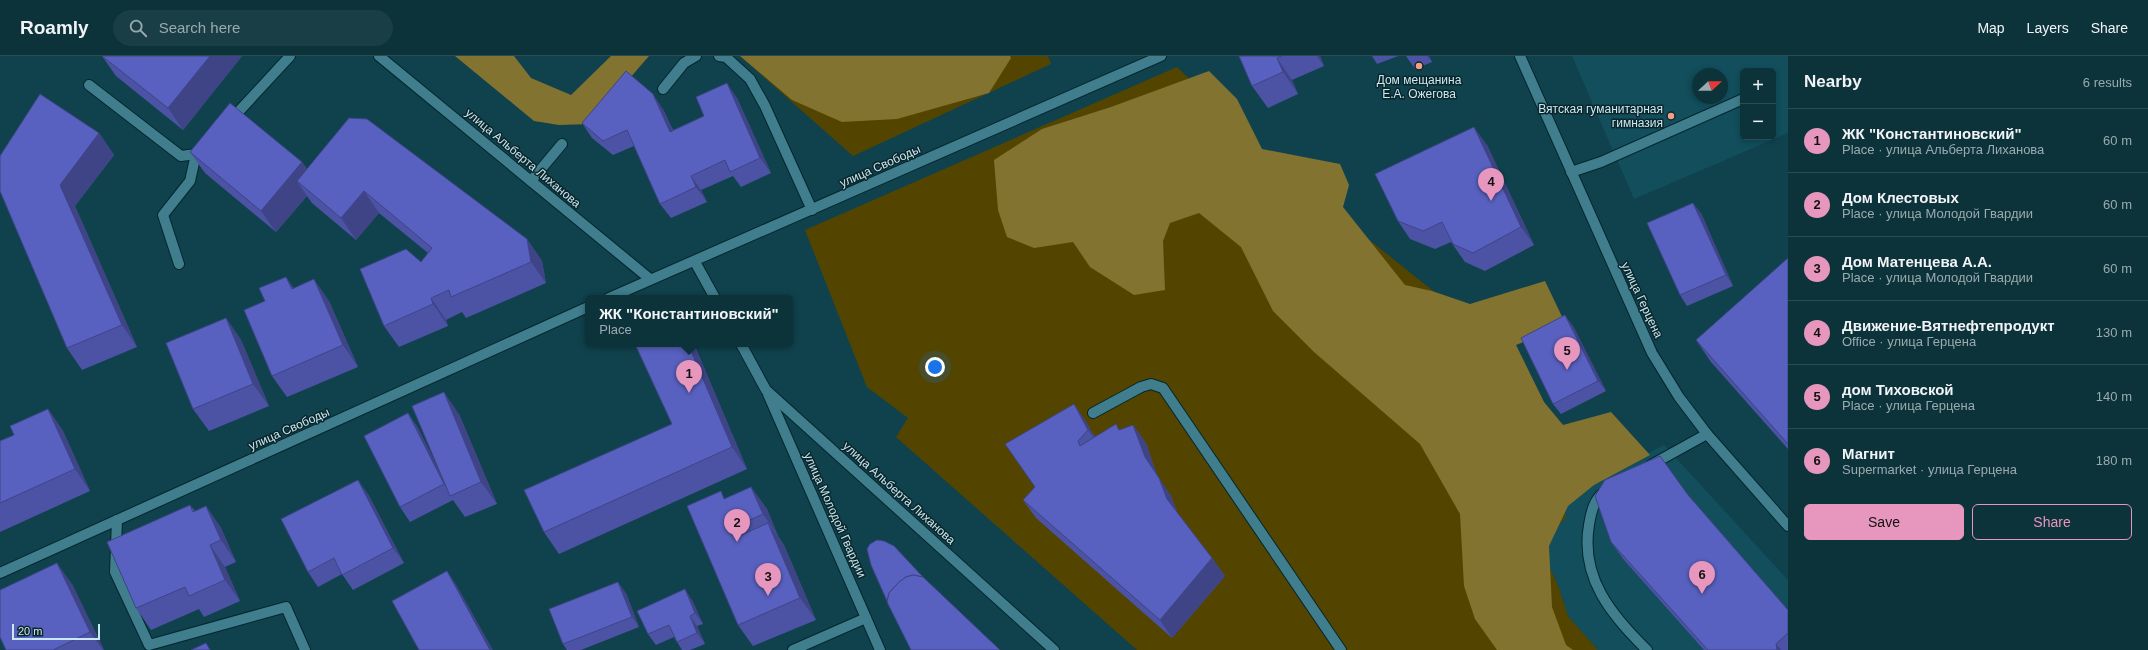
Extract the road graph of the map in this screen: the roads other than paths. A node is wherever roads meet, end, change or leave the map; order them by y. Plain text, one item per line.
1 (290, 56) edge
2 (379, 56) edge
3 (696, 56) edge
4 (719, 56) edge
5 (1161, 56) edge
6 (1520, 56) edge
7 (89, 85) dead end
8 (663, 89) dead end
9 (1740, 100) edge
10 (221, 130) edge
11 (211, 140) edge
12 (562, 144) dead end
13 (196, 154) junction
14 (1571, 172) junction
15 (532, 181) junction
16 (812, 210) junction
17 (695, 262) junction
18 (179, 264) dead end
19 (650, 279) junction
20 (615, 295) edge
21 (713, 295) edge
22 (585, 308) edge
23 (743, 347) edge
24 (766, 390) junction
25 (1093, 413) dead end
26 (1707, 434) junction
27 (1644, 468) edge
28 (1612, 487) edge
29 (117, 520) junction
30 (1788, 526) edge
31 (0, 573) edge
32 (866, 618) junction
33 (149, 648) edge
34 (305, 650) edge
35 (793, 650) edge
36 (880, 650) edge
37 (1054, 650) edge
38 (1341, 650) edge
39 (1647, 650) edge

1 - 10 street
2 - 15 street, улица Альберта Лиханова
3 - 8 street
4 - 16 street
5 - 16 street, улица Свободы
6 - 14 street, улица Герцена
7 - 13 street
9 - 14 street
11 - 13 street
12 - 15 street
13 - 18 street
14 - 26 street, улица Герцена
15 - 19 street, улица Альберта Лиханова
16 - 17 street, улица Свободы
17 - 19 street, улица Свободы
17 - 21 street
19 - 20 street, улица Свободы
22 - 29 street, улица Свободы
23 - 24 street, улица Альберта Лиханова
24 - 32 street, улица Молодой Гвардии
24 - 37 street, улица Альберта Лиханова
25 - 38 street
26 - 27 street
26 - 30 street, улица Герцена
28 - 39 street
29 - 31 street, улица Свободы
29 - 33 street
32 - 35 street
32 - 36 street, улица Молодой Гвардии
33 - 34 street

